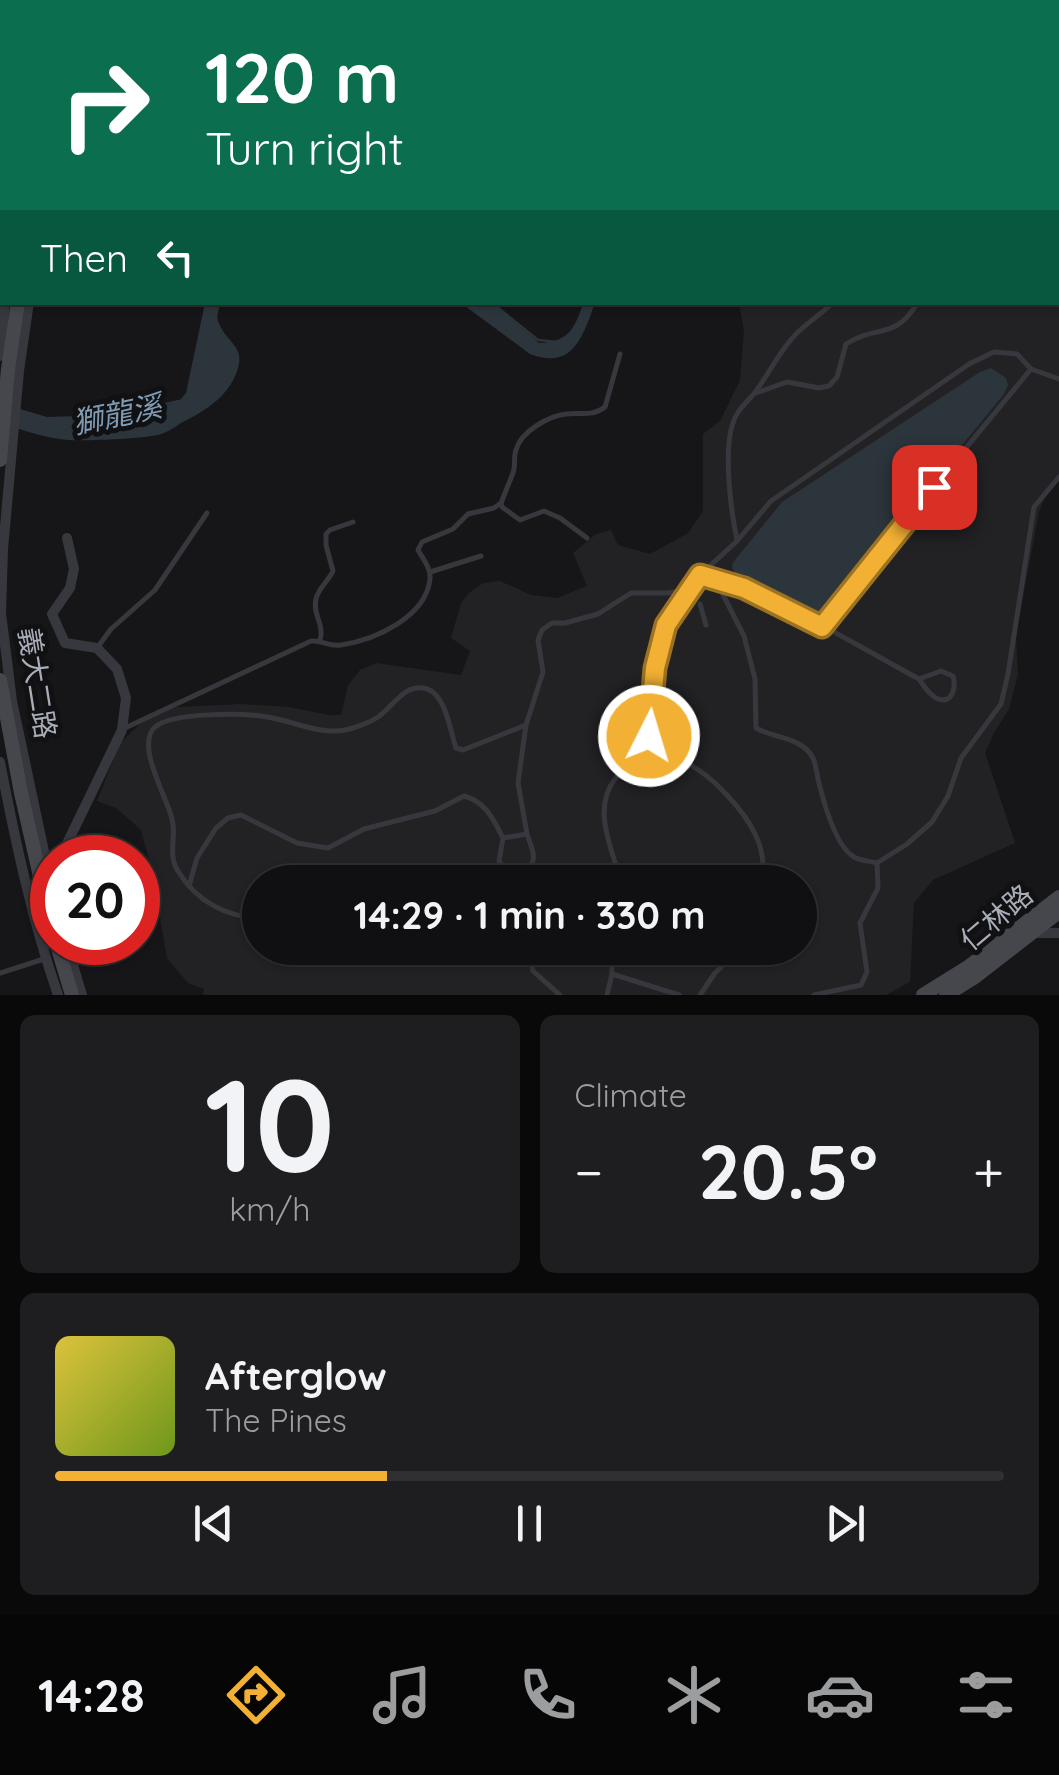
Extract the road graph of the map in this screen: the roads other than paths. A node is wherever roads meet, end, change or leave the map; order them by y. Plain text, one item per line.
1 (6, 305) edge
2 (18, 305) edge
3 (28, 305) edge
4 (830, 305) edge
5 (916, 305) edge
6 (620, 354) dead end
7 (9, 365) edge
8 (1031, 369) junction
9 (1059, 378) edge
10 (754, 394) junction
11 (0, 460) edge
12 (1059, 477) edge
13 (501, 503) junction
14 (207, 513) dead end
15 (354, 522) dead end
16 (68, 538) dead end
17 (587, 538) dead end
18 (736, 540) junction
19 (2, 545) edge
20 (481, 556) dead end
21 (430, 572) junction
22 (700, 575) junction
23 (715, 579) junction
24 (691, 589) junction
25 (700, 604) dead end
26 (706, 625) dead end
27 (822, 627) junction
28 (320, 640) junction
29 (97, 648) junction
30 (919, 679) junction
31 (0, 680) edge
32 (526, 725) junction
33 (122, 730) junction
34 (649, 736) dead end
35 (0, 762) edge
36 (526, 834) junction
37 (32, 835) edge
38 (36, 835) edge
39 (71, 835) edge
40 (502, 838) junction
41 (30, 842) edge
42 (877, 863) junction
43 (616, 865) edge
44 (763, 865) edge
45 (189, 886) junction
46 (1059, 897) edge
47 (1059, 912) edge
48 (242, 917) edge
49 (1032, 933) junction
50 (1059, 934) edge
51 (30, 961) edge
52 (59, 965) edge
53 (63, 965) edge
54 (67, 965) edge
55 (532, 965) edge
56 (612, 965) edge
57 (723, 965) edge
58 (971, 972) junction
59 (0, 973) edge
60 (612, 974) junction
61 (58, 995) edge
62 (72, 995) edge
63 (82, 995) edge
64 (560, 995) edge
65 (607, 995) edge
66 (679, 995) edge
67 (700, 995) edge
68 (814, 995) edge
69 (923, 995) edge
70 (946, 995) edge
71 (967, 995) edge

1 - 7 street, 義大二路
2 - 7 street, 義大二路
3 - 7 street, 義大二路
4 - 10 lane
5 - 10 lane
6 - 13 lane
7 - 11 street, 義大二路
7 - 19 street, 義大二路
8 - 9 lane
8 - 18 lane
8 - 27 lane
10 - 18 lane
12 - 42 lane
13 - 17 lane
13 - 21 lane
14 - 29 lane
15 - 28 lane
16 - 29 street
18 - 22 lane
19 - 38 street, 義大二路
20 - 21 lane
21 - 28 lane
22 - 23 lane
22 - 24 lane
23 - 27 lane
23 - 42 lane
24 - 32 lane
24 - 34 lane
25 - 26 lane
27 - 30 lane
28 - 33 lane
29 - 33 street
30 - 30 lane
31 - 37 street, 義大二路
32 - 36 lane
32 - 45 lane
33 - 39 street
35 - 41 street, 義大二路
36 - 40 lane
36 - 40 lane
40 - 45 lane
42 - 68 lane
43 - 44 lane
45 - 48 lane
46 - 58 street, 仁林路
47 - 49 street, 仁林路
49 - 50 street
49 - 58 street, 仁林路
51 - 59 lane
52 - 61 street, 義大二路
53 - 62 street, 義大二路
54 - 63 street, 義大二路
55 - 64 lane
56 - 60 lane
57 - 67 lane
58 - 69 street
58 - 70 street
58 - 71 street, 仁林路
60 - 65 lane
60 - 66 lane

